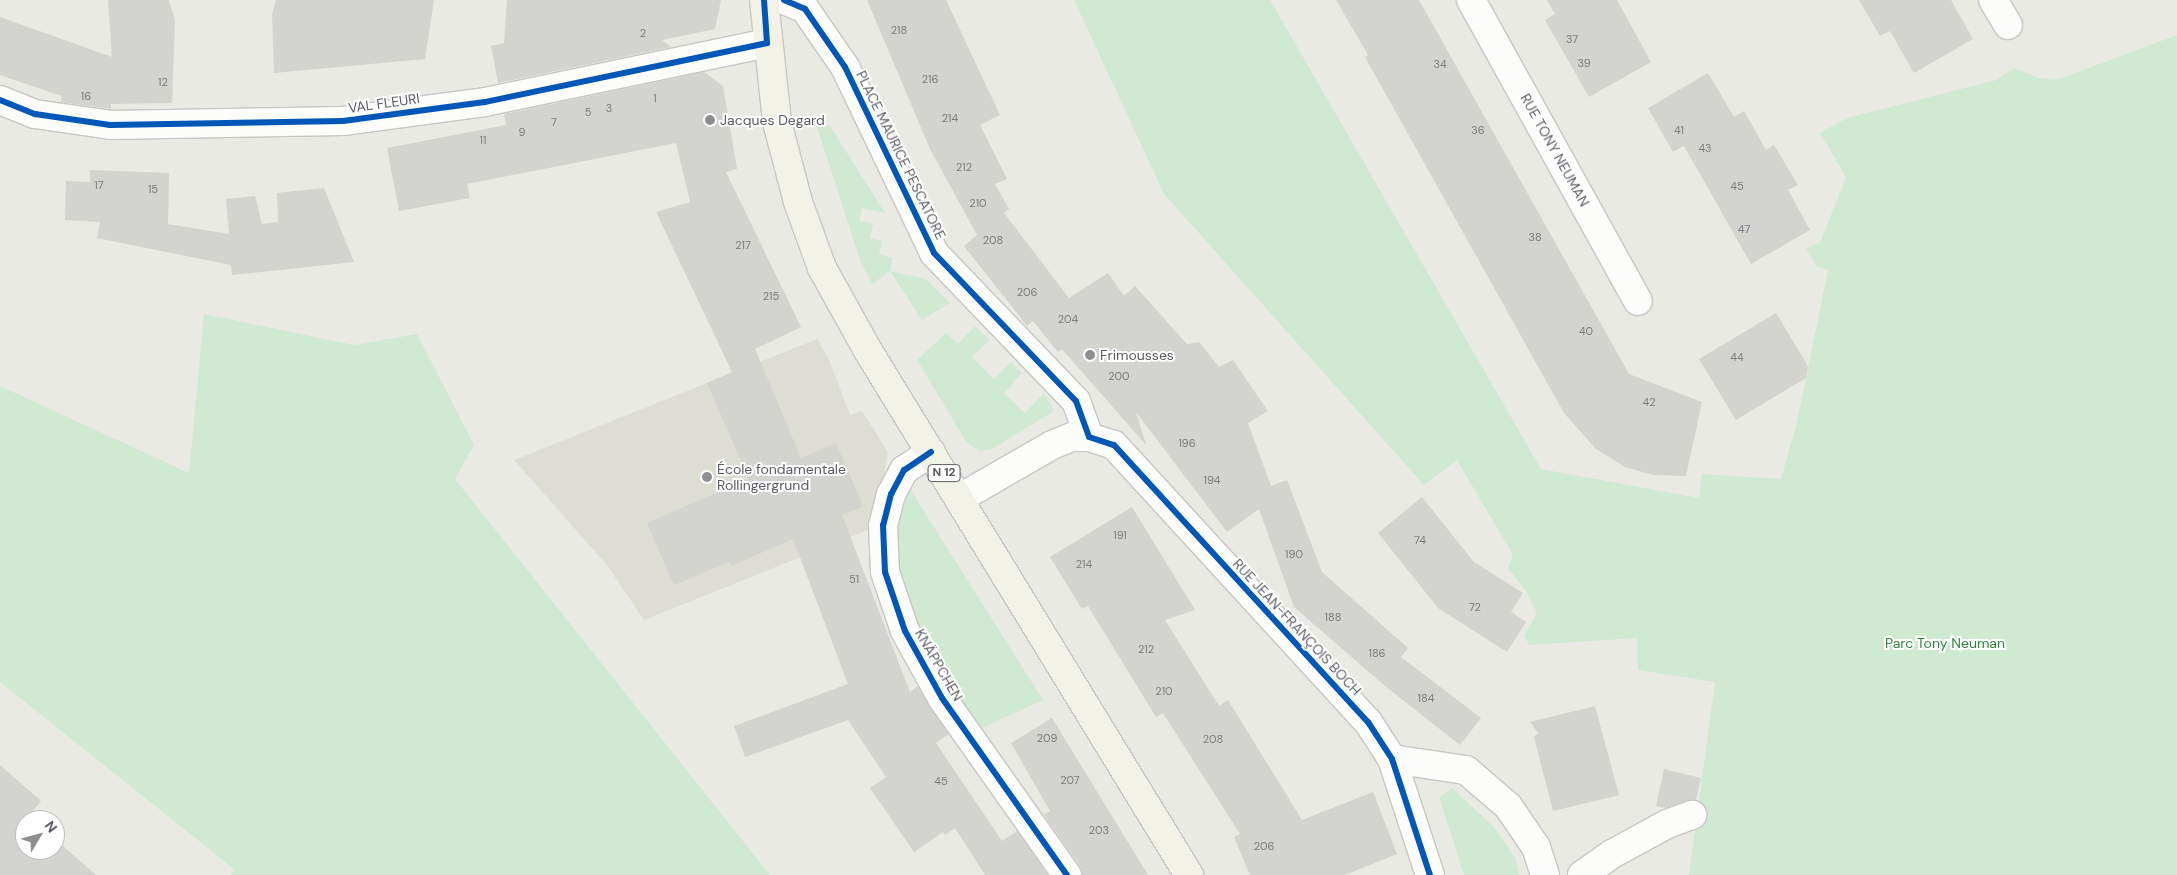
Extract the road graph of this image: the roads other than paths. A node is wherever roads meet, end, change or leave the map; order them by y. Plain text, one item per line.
1 (764, 0) edge
2 (784, 0) edge
3 (1471, 0) edge
4 (1993, 0) edge
5 (2008, 25) dead end
6 (767, 43) junction
7 (0, 100) edge
8 (1638, 301) dead end
9 (1089, 437) junction
10 (931, 452) junction
11 (960, 498) junction
12 (1392, 759) junction
13 (1692, 815) dead end
14 (1068, 875) edge
15 (1189, 875) edge
16 (1430, 875) edge
17 (1545, 875) edge
18 (1582, 875) edge

1 - 6 main road, N 12
2 - 9 street, PLACE MAURICE PESCATORE
3 - 8 street, RUE TONY NEUMAN
4 - 5 street
6 - 7 street, VAL FLEURI
6 - 10 main road, N 12
9 - 11 street, RUE JEAN-FRANÇOIS BOCH
9 - 12 street, RUE JEAN-FRANÇOIS BOCH
10 - 11 main road, N 12
10 - 14 street, KNÄPPCHEN
11 - 15 main road, N 12
12 - 16 street, RUE JEAN-FRANÇOIS BOCH
12 - 17 street
13 - 18 street

